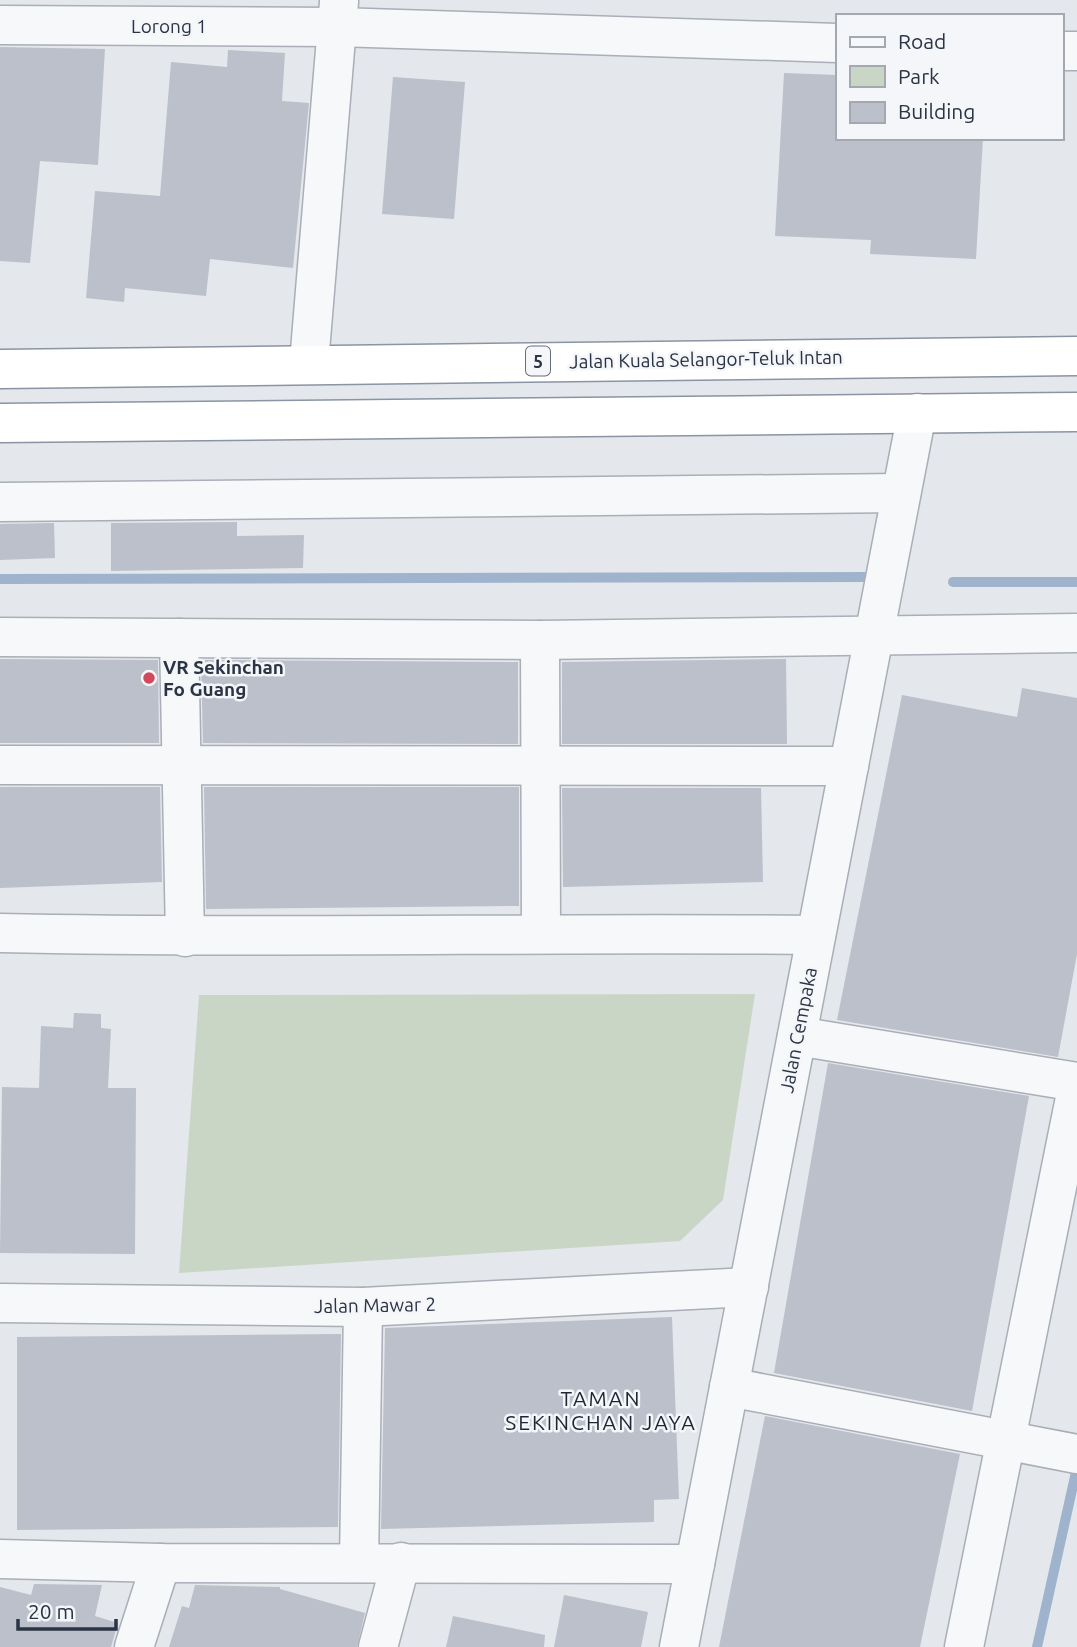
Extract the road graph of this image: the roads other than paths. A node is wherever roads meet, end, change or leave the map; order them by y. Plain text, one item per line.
1 (338, 13) edge
2 (0, 25) edge
3 (836, 43) edge
4 (1077, 356) edge
5 (309, 363) junction
6 (0, 369) edge
7 (1077, 412) edge
8 (917, 413) junction
9 (0, 423) edge
10 (901, 493) junction
11 (0, 502) edge
12 (1077, 633) edge
13 (0, 637) edge
14 (874, 637) junction
15 (179, 638) junction
16 (540, 640) junction
17 (0, 765) edge
18 (181, 765) junction
19 (541, 766) junction
20 (849, 766) junction
21 (541, 932) junction
22 (0, 933) edge
23 (816, 935) junction
24 (185, 937) junction
25 (797, 1036) junction
26 (1077, 1082) edge
27 (1077, 1088) edge
28 (749, 1287) junction
29 (0, 1303) edge
30 (363, 1307) junction
31 (729, 1387) junction
32 (1005, 1440) junction
33 (1077, 1454) edge
34 (0, 1559) edge
35 (401, 1562) junction
36 (161, 1563) junction
37 (359, 1563) junction
38 (695, 1564) junction
39 (134, 1647) edge
40 (378, 1647) edge
41 (679, 1647) edge
42 (964, 1647) edge

1 - 2 street, Lorong 1
1 - 3 street, Lorong 1
1 - 5 street
4 - 5 highway, Jalan Kuala Selangor-Teluk Intan / 5
5 - 6 highway, Jalan Kuala Selangor-Teluk Intan / 5
7 - 8 highway
8 - 9 highway
8 - 10 street, Jalan Cempaka
10 - 11 street
10 - 14 street, Jalan Cempaka
12 - 14 street
13 - 15 street
14 - 16 street
14 - 20 street, Jalan Cempaka
15 - 16 street
15 - 18 street
16 - 19 street
17 - 18 street
18 - 19 street
18 - 24 street
19 - 20 street
19 - 21 street
20 - 23 street, Jalan Cempaka
21 - 23 street
21 - 24 street
22 - 24 street
23 - 25 street, Jalan Cempaka
25 - 26 street
25 - 28 street, Jalan Cempaka
27 - 32 street
28 - 30 street, Jalan Mawar 2
28 - 31 street, Jalan Cempaka
29 - 30 street, Jalan Mawar 2
30 - 37 street
31 - 32 street
31 - 38 street, Jalan Cempaka
32 - 33 street
32 - 42 street
34 - 36 street
35 - 37 street
35 - 38 street
35 - 40 street
36 - 37 street
36 - 39 street
38 - 41 street, Jalan Cempaka

